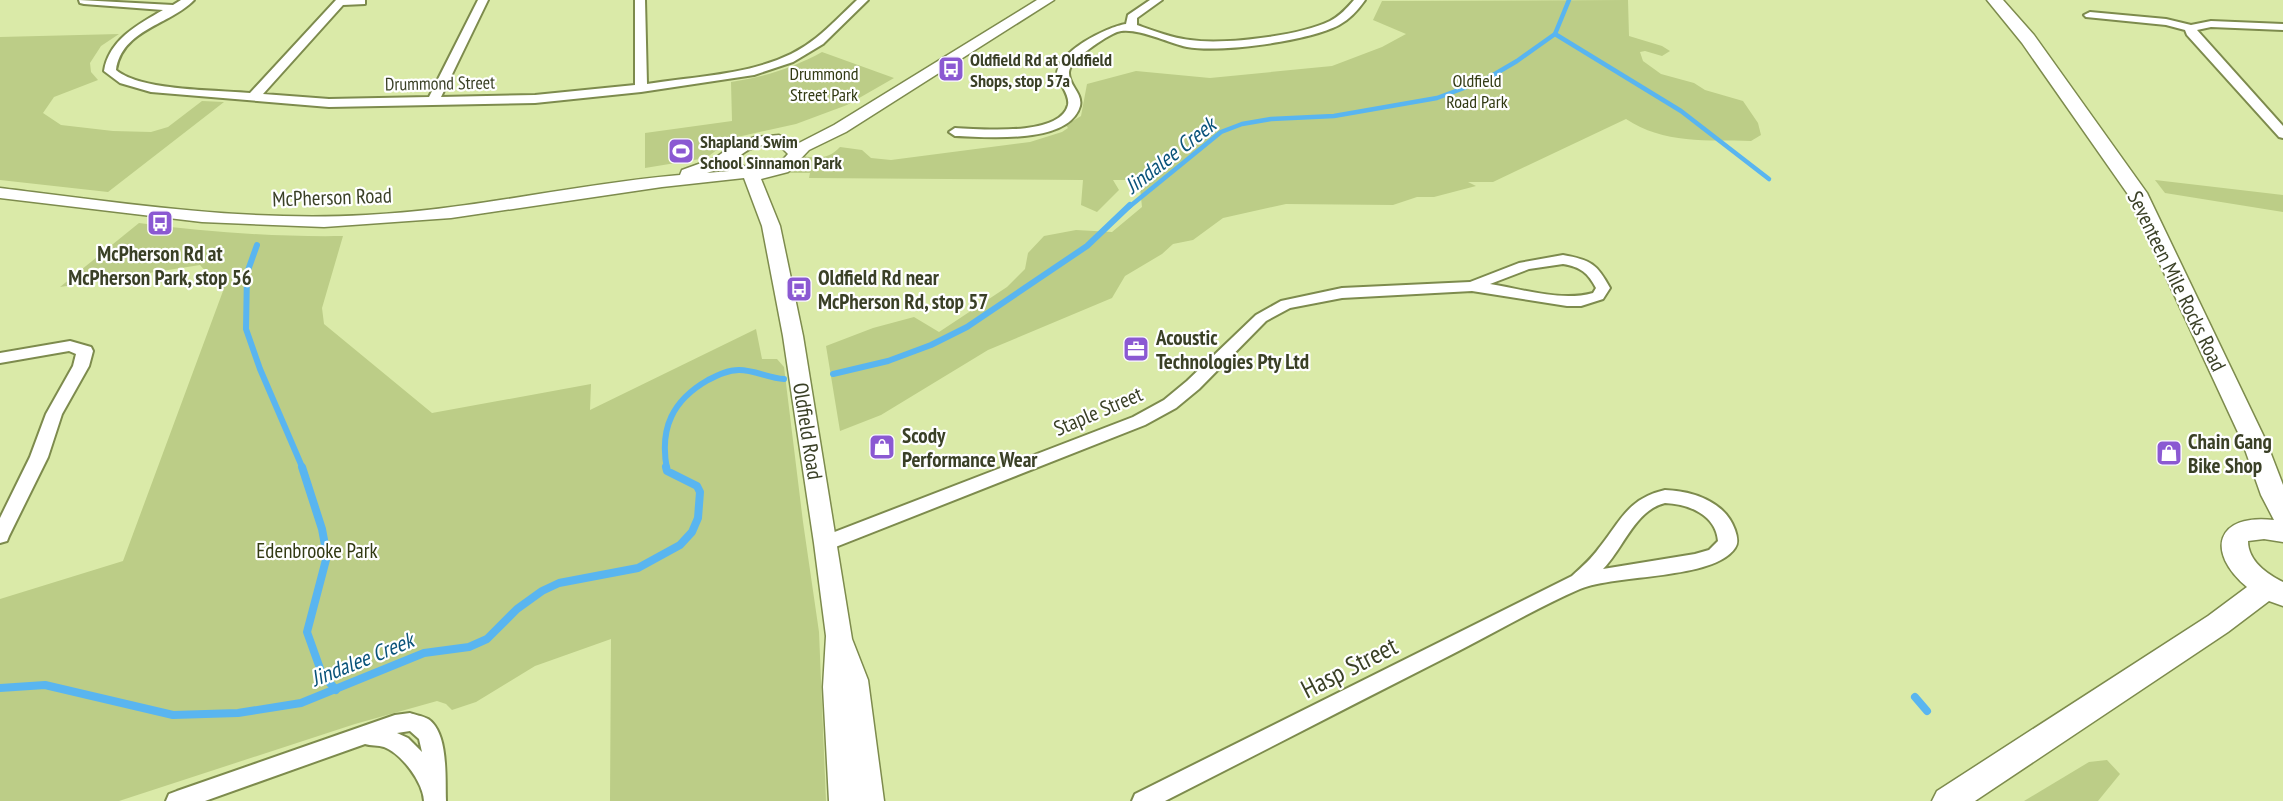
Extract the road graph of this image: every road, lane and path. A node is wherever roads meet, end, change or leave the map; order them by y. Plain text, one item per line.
1 (84, 0) edge
2 (189, 0) edge
3 (483, 0) edge
4 (640, 0) edge
5 (863, 0) edge
6 (1047, 0) edge
7 (1157, 0) edge
8 (1360, 0) edge
9 (341, 1) edge
10 (361, 2) dead end
11 (1999, 2) edge
12 (176, 8) junction
13 (2090, 15) dead end
14 (1131, 27) junction
15 (2283, 27) edge
16 (2191, 28) junction
17 (641, 88) junction
18 (254, 96) junction
19 (433, 102) junction
20 (860, 114) junction
21 (956, 132) dead end
22 (2283, 134) edge
23 (769, 140) junction
24 (795, 153) junction
25 (731, 156) junction
26 (771, 172) junction
27 (747, 173) junction
28 (664, 182) junction
29 (0, 193) edge
30 (771, 226) junction
31 (1472, 286) junction
32 (0, 358) edge
33 (2283, 513) edge
34 (2283, 532) edge
35 (0, 536) edge
36 (826, 543) junction
37 (1579, 581) junction
38 (2275, 591) edge
39 (839, 636) junction
40 (352, 739) junction
41 (435, 800) edge
42 (177, 801) edge
43 (843, 801) edge
44 (870, 801) edge
45 (1143, 801) edge
46 (1948, 801) edge

1 - 12 street
2 - 12 street, Drummond Street
3 - 19 street
4 - 17 street
5 - 17 street, Drummond Street
6 - 20 street
7 - 14 street
8 - 14 street
9 - 10 street
9 - 18 street
11 - 33 main road, Seventeen Mile Rocks Road
12 - 18 street, Drummond Street
13 - 16 street
14 - 21 street
15 - 16 street
16 - 22 street
17 - 19 street, Drummond Street
18 - 19 street, Drummond Street
20 - 23 street
20 - 24 street
23 - 24 street
23 - 25 street
24 - 26 street
25 - 27 street, Oldfield Road
25 - 28 street
26 - 27 street
26 - 30 street, Oldfield Road
27 - 28 street
27 - 30 street, Oldfield Road
28 - 29 street, McPherson Road
30 - 36 street, Oldfield Road
31 - 31 street, Staple Street
31 - 36 street, Staple Street
32 - 35 street
34 - 38 main road
36 - 39 street, Oldfield Road
37 - 37 street, Hasp Street
37 - 45 street, Hasp Street
38 - 46 main road
39 - 43 street, Oldfield Road
39 - 44 street, Oldfield Road
40 - 41 street
40 - 41 street
40 - 42 street

